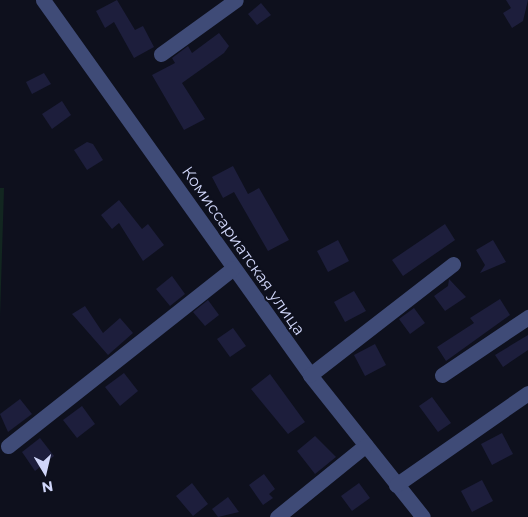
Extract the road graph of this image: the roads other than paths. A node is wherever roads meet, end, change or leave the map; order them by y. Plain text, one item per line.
1 (43, 0) edge
2 (236, 0) edge
3 (161, 54) dead end
4 (453, 264) dead end
5 (234, 268) junction
6 (528, 317) edge
7 (442, 374) dead end
8 (310, 375) junction
9 (528, 393) edge
10 (366, 445) junction
11 (8, 446) dead end
12 (396, 485) junction
13 (277, 517) edge
14 (423, 517) edge

1 - 5 street, Комиссариатская улица
2 - 3 street
4 - 8 street
5 - 8 street, Комиссариатская улица
5 - 11 street
6 - 7 street
8 - 10 street, Комиссариатская улица
9 - 12 street
10 - 12 street, Комиссариатская улица
10 - 13 street
12 - 14 street, Комиссариатская улица

